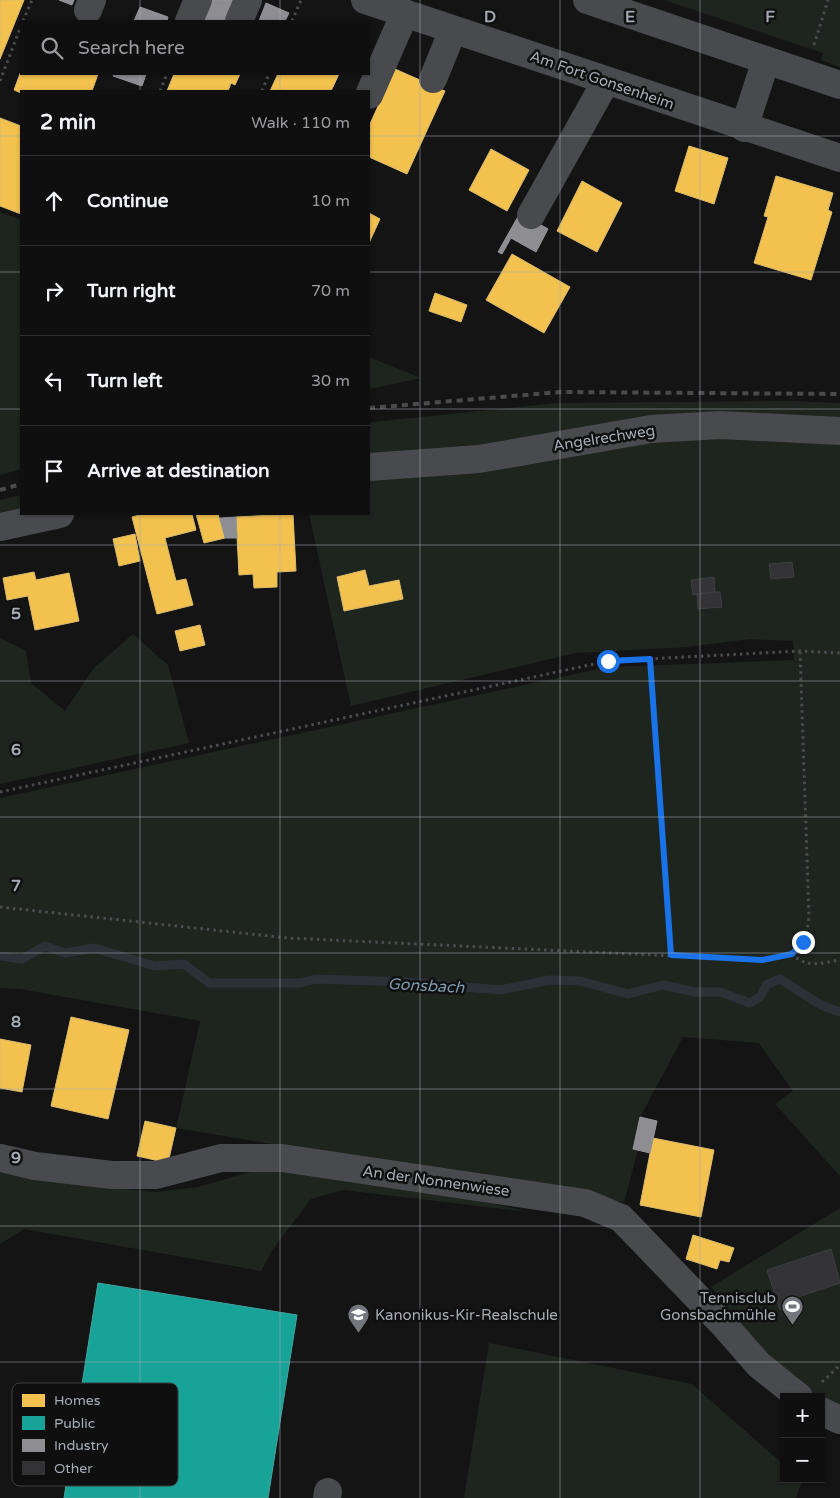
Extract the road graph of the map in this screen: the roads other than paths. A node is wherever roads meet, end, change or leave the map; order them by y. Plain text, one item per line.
1 (198, 0) edge
2 (248, 0) edge
3 (365, 0) edge
4 (587, 0) edge
5 (405, 14) junction
6 (189, 20) edge
7 (239, 20) edge
8 (448, 42) dead end
9 (766, 60) junction
10 (433, 79) dead end
11 (606, 81) junction
12 (840, 85) edge
13 (370, 92) edge
14 (744, 128) junction
15 (840, 158) edge
16 (531, 215) dead end
17 (840, 431) edge
18 (370, 467) edge
19 (55, 515) edge
20 (0, 527) edge
21 (0, 1158) edge
22 (794, 1393) edge
23 (825, 1413) edge
24 (840, 1420) edge

1 - 6 street
2 - 7 street
3 - 5 street, Am Fort Gonsenheim
4 - 9 street
5 - 11 street, Am Fort Gonsenheim
5 - 13 street
8 - 10 street
9 - 12 street
9 - 14 street
11 - 14 street, Am Fort Gonsenheim
11 - 16 street
14 - 15 street, Am Fort Gonsenheim
17 - 18 street, Angelrechweg
19 - 20 street
21 - 22 street, An der Nonnenwiese
23 - 24 street

